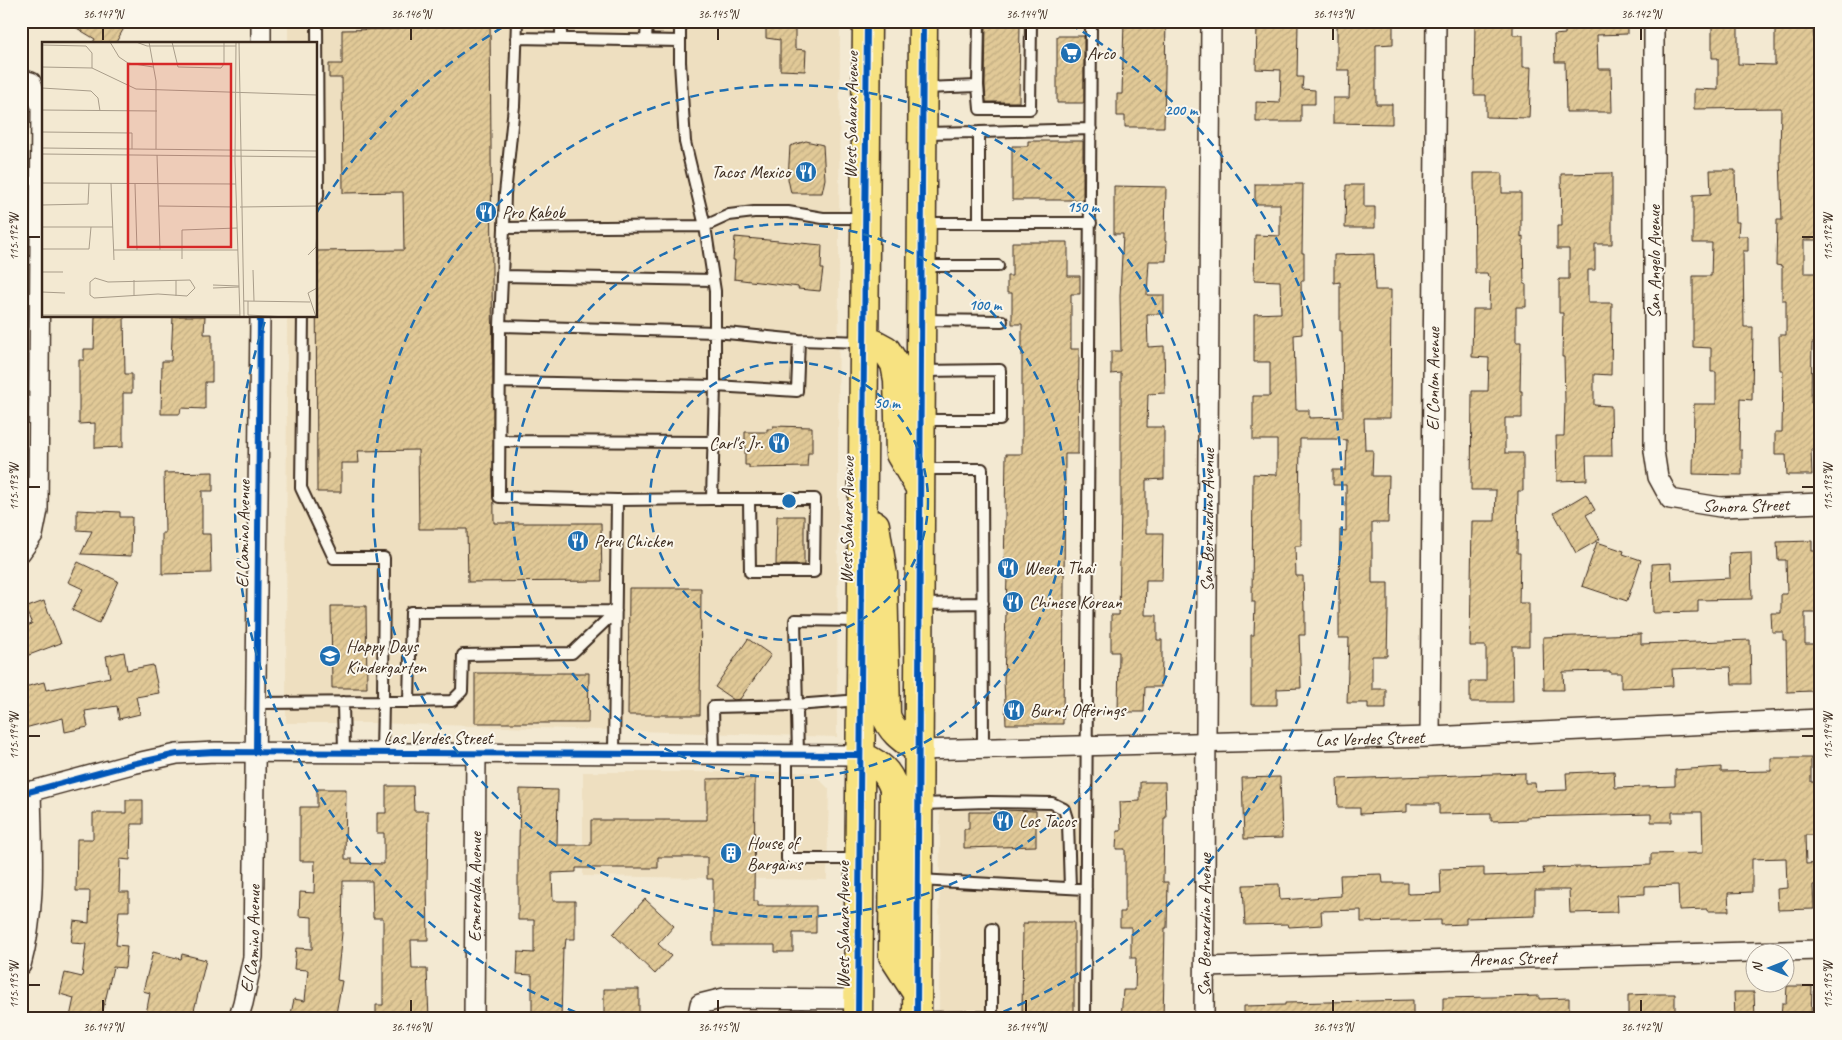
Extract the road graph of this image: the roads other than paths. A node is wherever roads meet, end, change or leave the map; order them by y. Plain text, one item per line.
1 (261, 21) edge
2 (317, 21) edge
3 (517, 21) edge
4 (561, 21) edge
5 (647, 21) edge
6 (680, 21) edge
7 (867, 21) edge
8 (923, 21) edge
9 (979, 21) edge
10 (1031, 21) edge
11 (1091, 21) edge
12 (1211, 21) edge
13 (1436, 21) edge
14 (1654, 21) edge
15 (516, 38) junction
16 (561, 39) junction
17 (646, 40) junction
18 (680, 40) junction
19 (261, 42) edge
20 (317, 42) edge
21 (26, 80) edge
22 (978, 86) junction
23 (923, 88) junction
24 (1092, 129) junction
25 (923, 132) junction
26 (979, 132) junction
27 (865, 218) junction
28 (922, 223) junction
29 (979, 223) junction
30 (1091, 223) junction
31 (705, 226) junction
32 (504, 228) junction
33 (922, 266) junction
34 (998, 266) dead end
35 (502, 276) junction
36 (713, 280) junction
37 (260, 318) edge
38 (303, 318) edge
39 (922, 320) junction
40 (1002, 321) dead end
41 (500, 326) junction
42 (716, 332) junction
43 (799, 340) junction
44 (864, 342) junction
45 (922, 371) junction
46 (500, 382) junction
47 (715, 386) junction
48 (921, 420) junction
49 (500, 441) junction
50 (714, 442) junction
51 (863, 451) junction
52 (920, 479) junction
53 (1670, 498) joint
54 (712, 499) junction
55 (616, 500) junction
56 (749, 500) junction
57 (1821, 504) edge
58 (22, 552) edge
59 (983, 602) junction
60 (919, 604) junction
61 (616, 612) junction
62 (861, 621) junction
63 (860, 700) junction
64 (343, 702) junction
65 (383, 702) junction
66 (409, 702) junction
67 (256, 703) junction
68 (796, 705) junction
69 (1821, 719) edge
70 (1430, 737) junction
71 (1206, 743) junction
72 (1087, 746) junction
73 (919, 750) junction
74 (983, 750) junction
75 (256, 752) junction
76 (344, 752) junction
77 (382, 753) junction
78 (476, 753) junction
79 (614, 754) junction
80 (714, 754) junction
81 (792, 755) junction
82 (860, 755) junction
83 (26, 793) edge
84 (918, 804) junction
85 (859, 859) junction
86 (918, 880) junction
87 (1070, 888) junction
88 (1086, 890) junction
89 (992, 929) dead end
90 (1821, 950) edge
91 (21, 964) edge
92 (1205, 967) junction
93 (858, 1009) edge
94 (917, 1010) edge
95 (698, 1012) edge
96 (980, 1018) edge
97 (238, 1019) edge
98 (474, 1019) edge
99 (1085, 1019) edge
100 (1204, 1019) edge

1 - 19 street
2 - 20 lane
3 - 15 lane
4 - 16 lane
5 - 17 lane
6 - 18 lane
7 - 27 main road, West Sahara Avenue
8 - 23 main road
9 - 22 lane
10 - 22 lane
11 - 24 lane
12 - 71 street, San Bernardino Avenue
13 - 70 street, El Conlon Avenue
14 - 53 street, San Angelo Avenue
15 - 16 lane
15 - 32 lane
16 - 17 lane
17 - 18 lane
18 - 31 lane
21 - 58 street
22 - 23 lane
23 - 25 main road
24 - 26 lane
24 - 30 lane
25 - 26 lane
25 - 28 main road
26 - 29 lane
27 - 31 lane
27 - 44 main road, West Sahara Avenue
28 - 29 lane
28 - 33 main road
29 - 30 lane
30 - 72 lane
31 - 32 lane
31 - 36 lane
32 - 35 lane
33 - 34 lane
33 - 39 main road
35 - 36 lane
35 - 41 lane
36 - 42 lane
37 - 67 street, El Camino Avenue
38 - 65 lane
39 - 40 lane
39 - 45 main road
41 - 42 lane
41 - 46 lane
42 - 43 lane
42 - 47 lane
43 - 44 lane
43 - 47 lane
44 - 51 main road, West Sahara Avenue
44 - 52 main road
45 - 48 main road
45 - 48 lane
46 - 47 lane
46 - 49 lane
47 - 50 lane
48 - 52 main road
49 - 50 lane
49 - 55 lane
50 - 54 lane
51 - 62 main road, West Sahara Avenue
51 - 73 main road
52 - 59 lane
52 - 60 main road
53 - 57 street, Sonora Street
54 - 55 lane
54 - 56 lane
55 - 61 lane
56 - 56 lane
59 - 60 lane
59 - 74 lane
60 - 73 main road
61 - 66 lane
61 - 66 lane
61 - 79 lane
62 - 63 main road, West Sahara Avenue
62 - 68 lane
63 - 68 lane
63 - 82 main road, West Sahara Avenue
64 - 65 lane
64 - 67 lane
64 - 76 lane
65 - 66 lane
65 - 77 lane
67 - 75 street, El Camino Avenue
68 - 80 lane
68 - 81 lane
69 - 70 street, Las Verdes Street
70 - 71 street, Las Verdes Street
71 - 72 street, Las Verdes Street
71 - 92 street, San Bernardino Avenue
72 - 74 street, Las Verdes Street
72 - 88 lane
73 - 74 street, Las Verdes Street
73 - 84 main road
75 - 76 street, Las Verdes Street
75 - 83 street, Las Verdes Street
75 - 97 street, El Camino Avenue
76 - 77 street, Las Verdes Street
77 - 78 street, Las Verdes Street
78 - 79 street, Las Verdes Street
78 - 98 street, Esmeralda Avenue
79 - 80 street, Las Verdes Street
80 - 81 street, Las Verdes Street
81 - 82 street, Las Verdes Street
81 - 85 lane
82 - 85 main road, West Sahara Avenue
82 - 94 main road
83 - 91 street
84 - 86 main road
84 - 87 lane
85 - 93 main road, West Sahara Avenue
86 - 87 lane
86 - 94 main road
87 - 88 lane
88 - 99 lane
89 - 96 lane
90 - 92 street, Arenas Street
92 - 100 street, San Bernardino Avenue
93 - 95 street
94 - 96 lane

